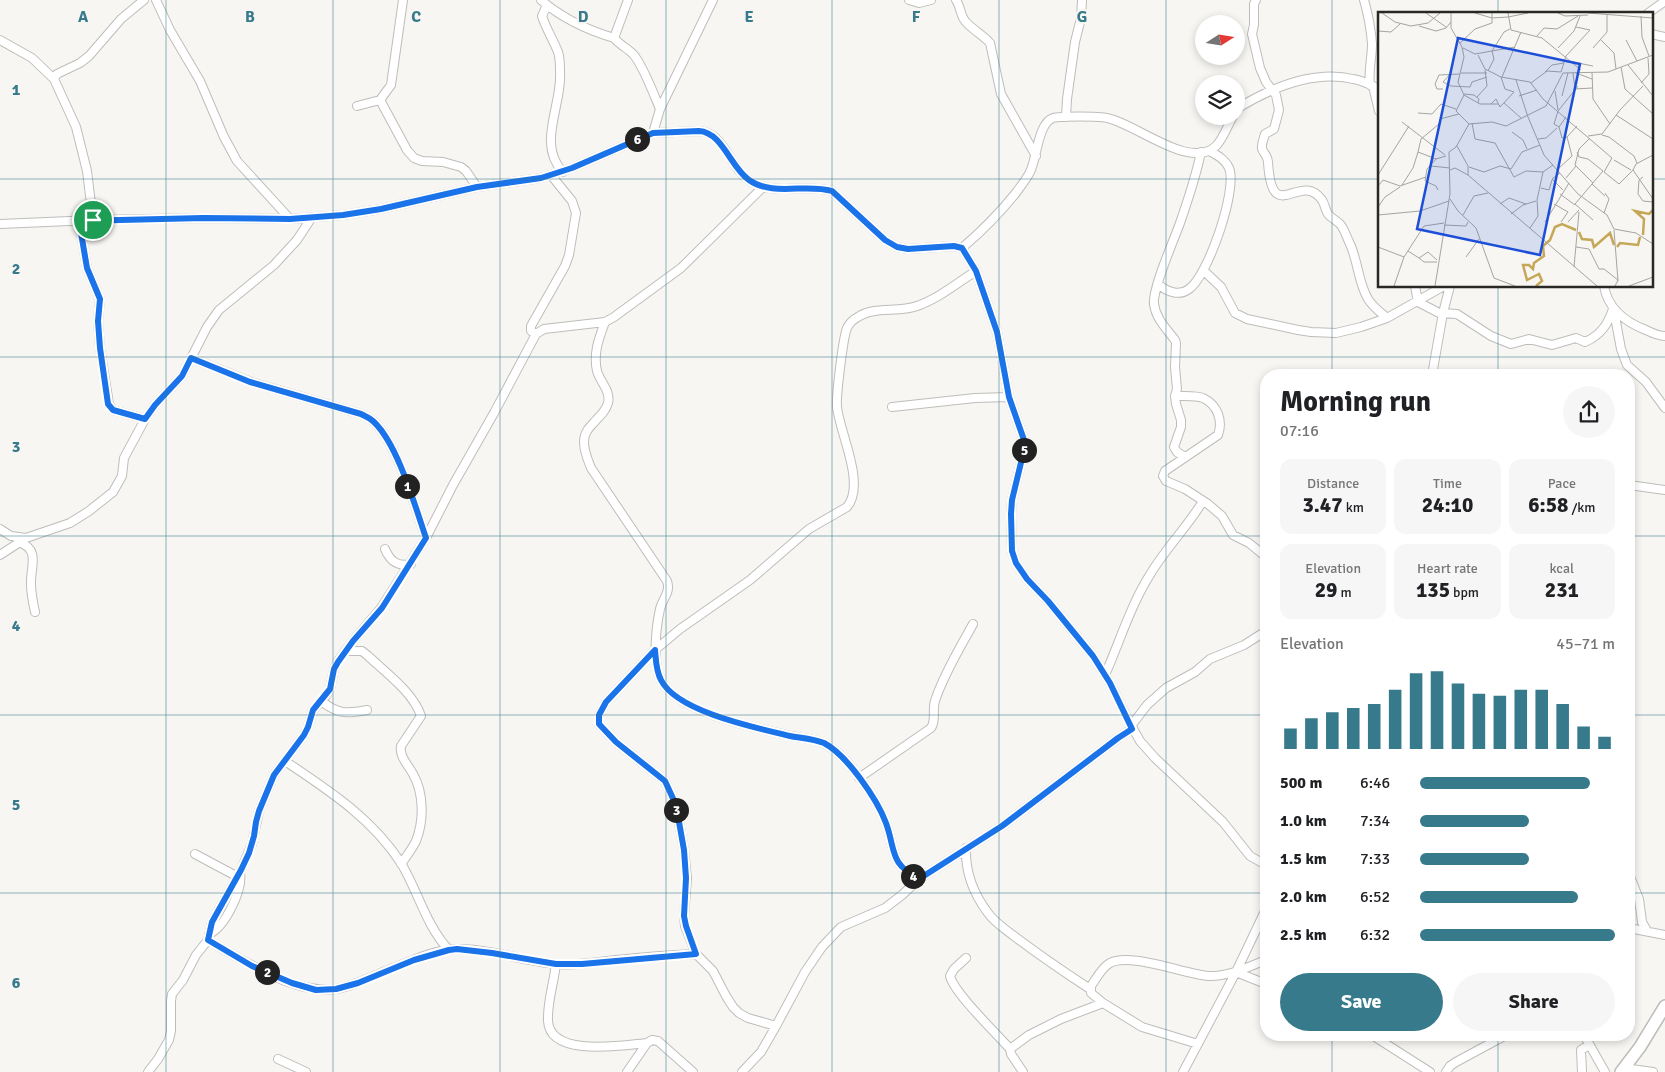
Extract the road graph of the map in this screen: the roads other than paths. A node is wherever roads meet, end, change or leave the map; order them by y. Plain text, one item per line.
1 (144, 0) edge
2 (156, 0) edge
3 (403, 0) edge
4 (628, 0) edge
5 (713, 0) edge
6 (909, 0) edge
7 (931, 0) edge
8 (956, 0) edge
9 (1082, 0) edge
10 (1256, 0) edge
11 (1360, 0) edge
12 (1364, 0) edge
13 (1665, 1) edge
14 (544, 3) edge
15 (1650, 12) edge
16 (1367, 13) junction
17 (1652, 34) edge
18 (1665, 36) edge
19 (614, 38) junction
20 (0, 40) edge
21 (54, 79) junction
22 (1374, 87) edge
23 (1274, 90) junction
24 (380, 100) junction
25 (1245, 104) edge
26 (357, 106) dead end
27 (1378, 106) edge
28 (660, 109) junction
29 (1066, 117) junction
30 (1228, 125) edge
31 (653, 133) junction
32 (1205, 152) junction
33 (1036, 156) junction
34 (563, 172) junction
35 (551, 175) junction
36 (477, 187) junction
37 (763, 187) junction
38 (312, 217) junction
39 (290, 219) junction
40 (93, 220) junction
41 (79, 221) junction
42 (0, 224) edge
43 (962, 248) junction
44 (976, 271) junction
45 (1204, 271) junction
46 (1158, 284) junction
47 (1415, 288) edge
48 (1441, 288) edge
49 (1450, 288) edge
50 (1604, 288) edge
51 (1418, 302) junction
52 (1613, 309) junction
53 (1443, 314) junction
54 (1387, 318) junction
55 (605, 322) junction
56 (536, 334) junction
57 (1665, 336) edge
58 (191, 358) junction
59 (1433, 369) edge
60 (1631, 369) edge
61 (1635, 372) edge
62 (1176, 396) junction
63 (1009, 397) junction
64 (892, 407) dead end
65 (1665, 408) edge
66 (145, 419) junction
67 (1185, 457) junction
68 (1635, 486) edge
69 (1665, 490) edge
70 (1204, 501) junction
71 (0, 529) edge
72 (426, 538) junction
73 (22, 540) junction
74 (385, 549) dead end
75 (1260, 552) edge
76 (0, 555) edge
77 (411, 564) junction
78 (35, 612) dead end
79 (973, 624) dead end
80 (1260, 635) edge
81 (655, 650) junction
82 (346, 651) junction
83 (1105, 675) junction
84 (321, 701) junction
85 (367, 710) dead end
86 (1132, 727) junction
87 (285, 761) junction
88 (859, 778) junction
89 (966, 848) junction
90 (195, 854) dead end
91 (1260, 862) edge
92 (401, 864) junction
93 (239, 875) junction
94 (919, 879) junction
95 (1635, 889) edge
96 (1260, 922) edge
97 (1635, 929) edge
98 (1647, 931) junction
99 (1665, 935) edge
100 (208, 937) junction
101 (449, 950) junction
102 (696, 954) junction
103 (966, 958) dead end
104 (1260, 962) edge
105 (556, 964) junction
106 (1236, 972) junction
107 (1260, 982) edge
108 (1090, 990) junction
109 (1102, 1004) junction
110 (1665, 1006) edge
111 (776, 1026) junction
112 (1381, 1041) edge
113 (1495, 1041) edge
114 (1587, 1041) edge
115 (647, 1043) junction
116 (1198, 1044) junction
117 (1589, 1045) junction
118 (1010, 1049) junction
119 (278, 1059) dead end
120 (1622, 1070) edge
121 (746, 1071) edge
122 (148, 1072) edge
123 (306, 1072) edge
124 (627, 1072) edge
125 (694, 1072) edge
126 (1023, 1072) edge
127 (1183, 1072) edge
128 (1430, 1072) edge
129 (1446, 1072) edge
130 (1582, 1072) edge
131 (1605, 1072) edge
132 (1653, 1072) edge

1 - 21 street
2 - 39 street
3 - 24 street
4 - 19 street
5 - 28 street
6 - 7 street
8 - 33 street
9 - 29 street
10 - 23 street
11 - 16 street
12 - 16 street
13 - 15 street
14 - 19 street
14 - 34 street
16 - 22 street
17 - 18 street
19 - 28 street
20 - 21 street
21 - 40 street
22 - 23 street
22 - 27 street
23 - 25 street
23 - 54 street
24 - 26 street
24 - 36 street
28 - 31 street
29 - 32 street
29 - 33 street
30 - 32 street
31 - 34 street
31 - 37 street
32 - 45 street
32 - 46 street
33 - 43 street
34 - 35 street
35 - 36 street
35 - 56 street
36 - 38 street
37 - 43 street
37 - 55 street
38 - 39 street
38 - 58 street
39 - 40 street
40 - 41 street
41 - 42 street
41 - 66 street
43 - 44 street
44 - 63 street
44 - 81 street
45 - 46 street
45 - 54 street
46 - 62 street
47 - 51 street
48 - 51 street
49 - 53 street
50 - 52 street
51 - 53 street
51 - 54 street
52 - 53 street
52 - 57 street
52 - 60 street
53 - 59 street
55 - 56 street
55 - 81 street
56 - 72 street
58 - 66 street
58 - 72 street
61 - 65 street
62 - 67 street
62 - 67 street
63 - 64 street
63 - 83 street
66 - 73 street
67 - 70 street
68 - 69 street
70 - 75 street
70 - 83 street
71 - 73 street
72 - 77 street
73 - 76 street
73 - 78 street
74 - 77 street
77 - 82 street
79 - 88 street
80 - 86 street
81 - 88 street
81 - 102 street
82 - 84 street
82 - 92 street
83 - 86 street
84 - 85 street
84 - 87 street
86 - 89 street
86 - 91 street
87 - 92 street
87 - 93 street
88 - 94 street
89 - 94 street
89 - 108 street
90 - 93 street
92 - 101 street
93 - 100 street
94 - 111 street
95 - 98 street
96 - 106 street
97 - 98 street
98 - 99 street
100 - 101 street
100 - 122 street
101 - 105 street
102 - 105 street
102 - 111 street
103 - 118 street
104 - 106 street
105 - 115 street
106 - 107 street
106 - 108 street
106 - 116 street
108 - 109 street
109 - 116 street
109 - 118 street
110 - 120 street
111 - 121 street
112 - 128 street
113 - 129 street
114 - 117 street
115 - 124 street
115 - 125 street
116 - 127 street
117 - 130 street
117 - 131 street
118 - 126 street
119 - 123 street
120 - 132 street

